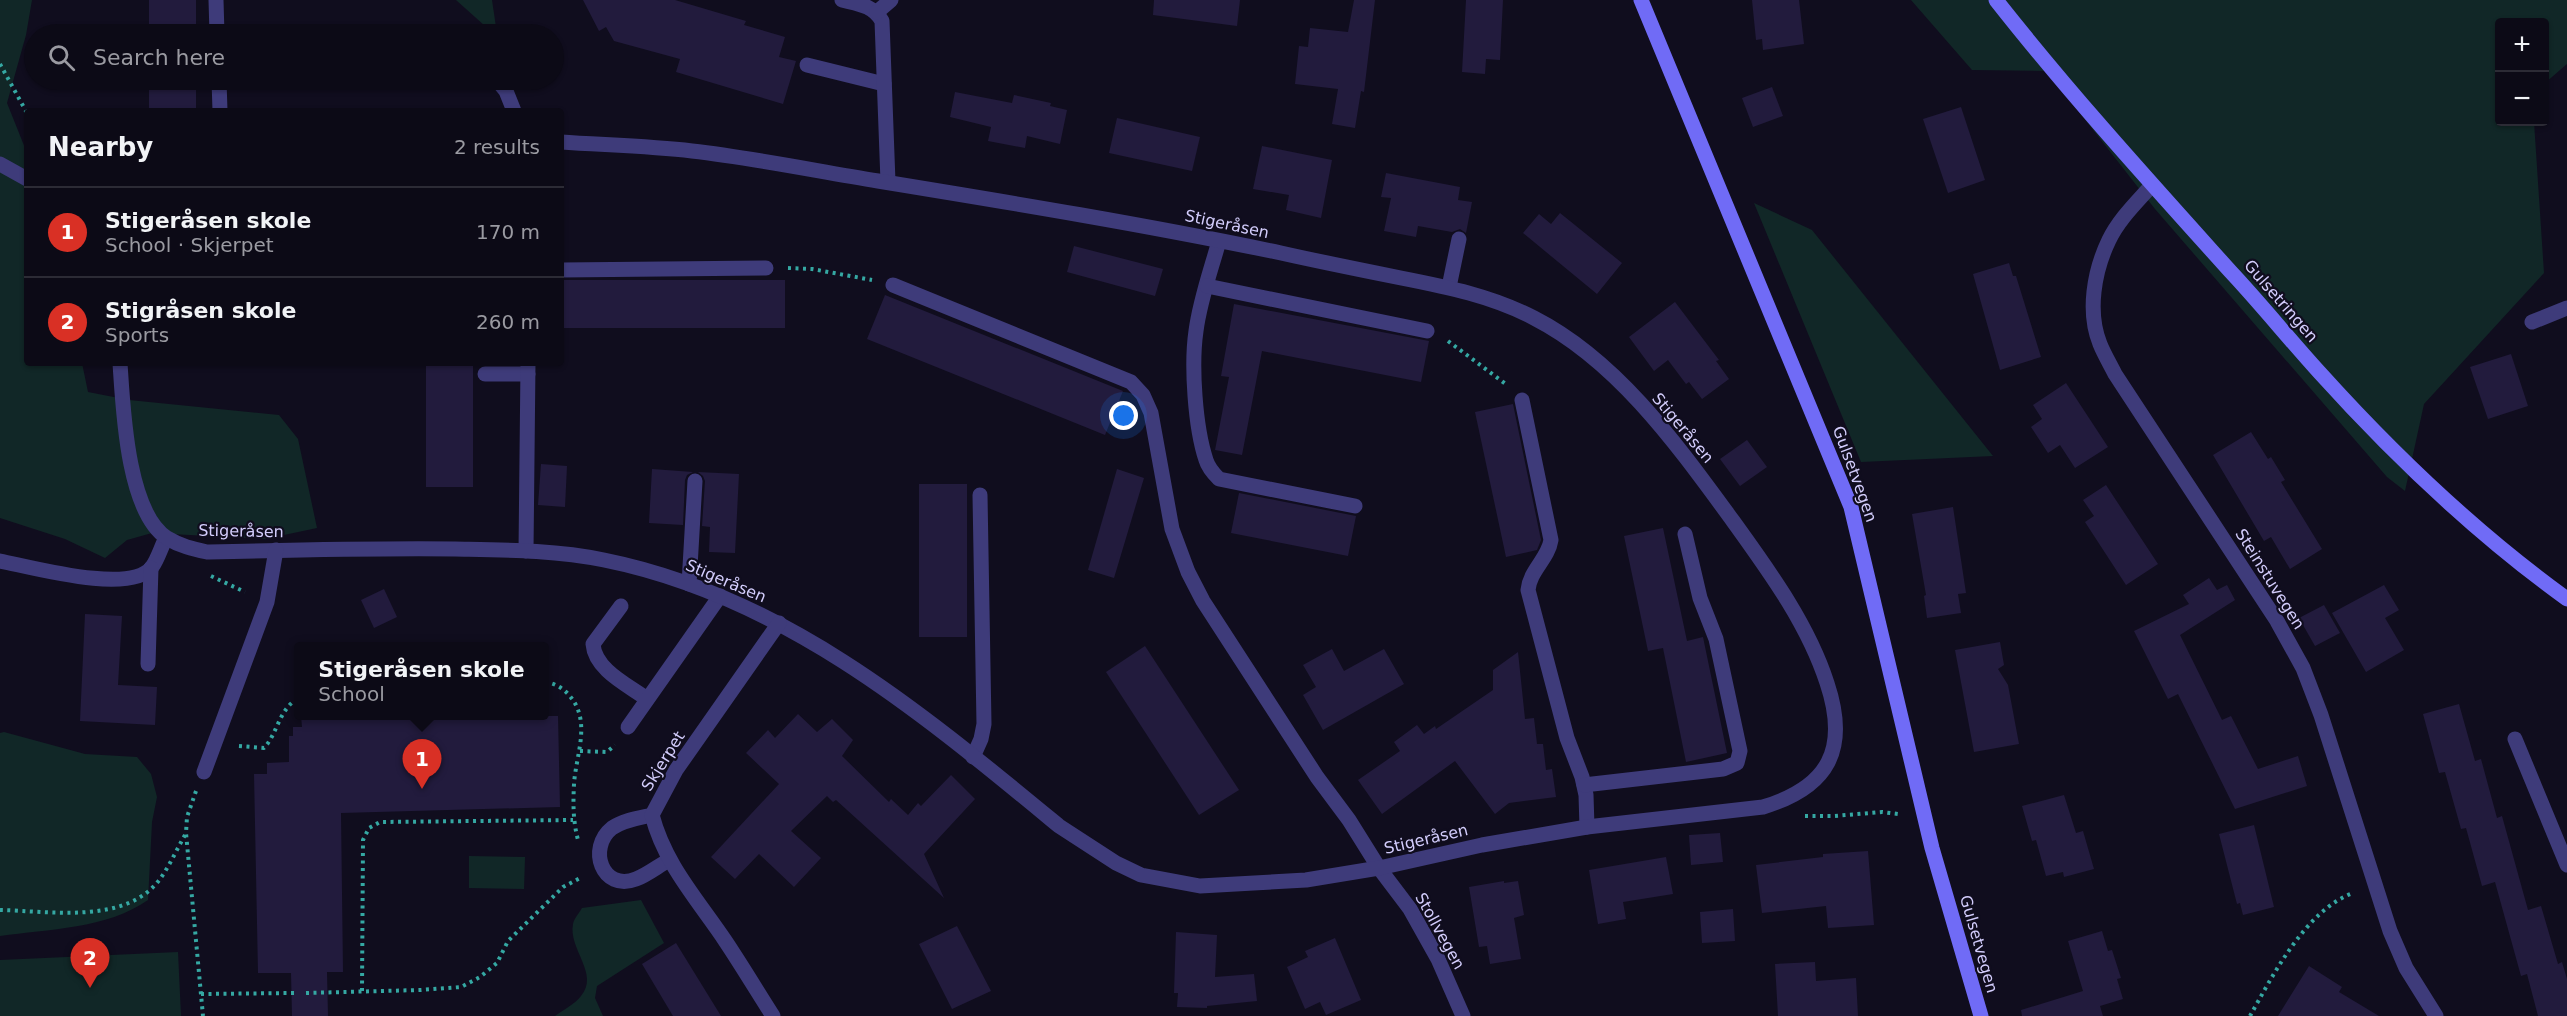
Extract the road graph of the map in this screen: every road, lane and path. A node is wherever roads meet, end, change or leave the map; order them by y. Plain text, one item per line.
1 (216, 0) edge
2 (842, 0) edge
3 (891, 0) edge
4 (1641, 0) edge
5 (1996, 0) edge
6 (877, 12) junction
7 (217, 24) edge
8 (0, 64) edge
9 (807, 65) dead end
10 (884, 84) junction
11 (219, 90) edge
12 (505, 90) edge
13 (24, 108) edge
14 (220, 108) edge
15 (513, 108) edge
16 (564, 142) edge
17 (0, 164) edge
18 (24, 177) edge
19 (888, 182) junction
20 (2152, 185) junction
21 (1459, 239) dead end
22 (1220, 241) junction
23 (766, 268) joint
24 (564, 270) edge
25 (893, 285) joint
26 (1207, 286) junction
27 (1449, 287) junction
28 (2567, 308) edge
29 (2532, 322) dead end
30 (1427, 331) joint
31 (120, 366) edge
32 (528, 368) edge
33 (485, 374) dead end
34 (1522, 400) joint
35 (695, 481) dead end
36 (980, 495) dead end
37 (1355, 506) dead end
38 (1685, 534) dead end
39 (166, 538) junction
40 (276, 550) junction
41 (526, 551) junction
42 (0, 561) edge
43 (151, 568) junction
44 (689, 584) junction
45 (720, 596) junction
46 (2567, 599) edge
47 (621, 606) dead end
48 (779, 623) junction
49 (148, 664) dead end
50 (549, 682) edge
51 (647, 699) junction
52 (294, 700) edge
53 (628, 727) joint
54 (2515, 739) dead end
55 (215, 743) junction
56 (580, 751) junction
57 (973, 757) junction
58 (204, 772) joint
59 (1584, 786) junction
60 (1785, 800) junction
61 (1898, 814) dead end
62 (652, 815) junction
63 (573, 820) junction
64 (1587, 827) junction
65 (186, 833) junction
66 (669, 860) junction
67 (2567, 865) edge
68 (596, 868) junction
69 (1379, 868) junction
70 (2377, 885) junction
71 (0, 910) edge
72 (362, 992) junction
73 (295, 993) dead end
74 (306, 993) dead end
75 (201, 994) junction
76 (203, 1016) edge
77 (773, 1016) edge
78 (1463, 1016) edge
79 (1981, 1016) edge
80 (2250, 1016) edge
81 (2436, 1016) edge

1 - 7 street
2 - 6 street
3 - 6 street
4 - 79 street, Gulsetvegen
5 - 20 street, Gulsetringen
6 - 10 street
8 - 13 path
9 - 10 street
10 - 19 street
11 - 14 street
12 - 15 street
16 - 19 street, Stigeråsen
17 - 18 street
19 - 22 street, Stigeråsen
20 - 46 street, Gulsetringen
20 - 70 street, Steinstuvegen
21 - 27 street
22 - 26 street
22 - 27 street, Stigeråsen
23 - 24 street
23 - 25 path
25 - 69 street, Stigeråsen
26 - 30 street
26 - 37 street
27 - 60 street, Stigeråsen
28 - 29 street
30 - 34 path
31 - 39 street
32 - 33 street
32 - 41 street
34 - 59 street
35 - 44 street
36 - 57 street
38 - 59 street
39 - 40 street, Stigeråsen
39 - 43 street
40 - 41 street, Stigeråsen
40 - 55 street
41 - 44 street, Stigeråsen
42 - 43 street
43 - 49 street
44 - 45 street, Stigeråsen
45 - 48 street, Stigeråsen
45 - 51 street
47 - 51 street
48 - 57 street, Stigeråsen
48 - 62 street, Skjerpet
50 - 56 path
51 - 53 street
52 - 55 path
53 - 56 path
54 - 67 street
55 - 58 street
56 - 63 path
57 - 69 street, Stigeråsen
58 - 65 path
59 - 64 street
60 - 61 path
60 - 64 street, Stigeråsen
62 - 66 street, Skjerpet
62 - 68 street
63 - 68 path
63 - 72 path
64 - 69 street, Stigeråsen
65 - 71 path
65 - 75 path
66 - 68 street
66 - 77 street, Skjerpet
68 - 72 path
69 - 78 street, Stollvegen
70 - 80 path
70 - 81 street, Steinstuvegen
72 - 74 path
73 - 75 path
75 - 76 path

